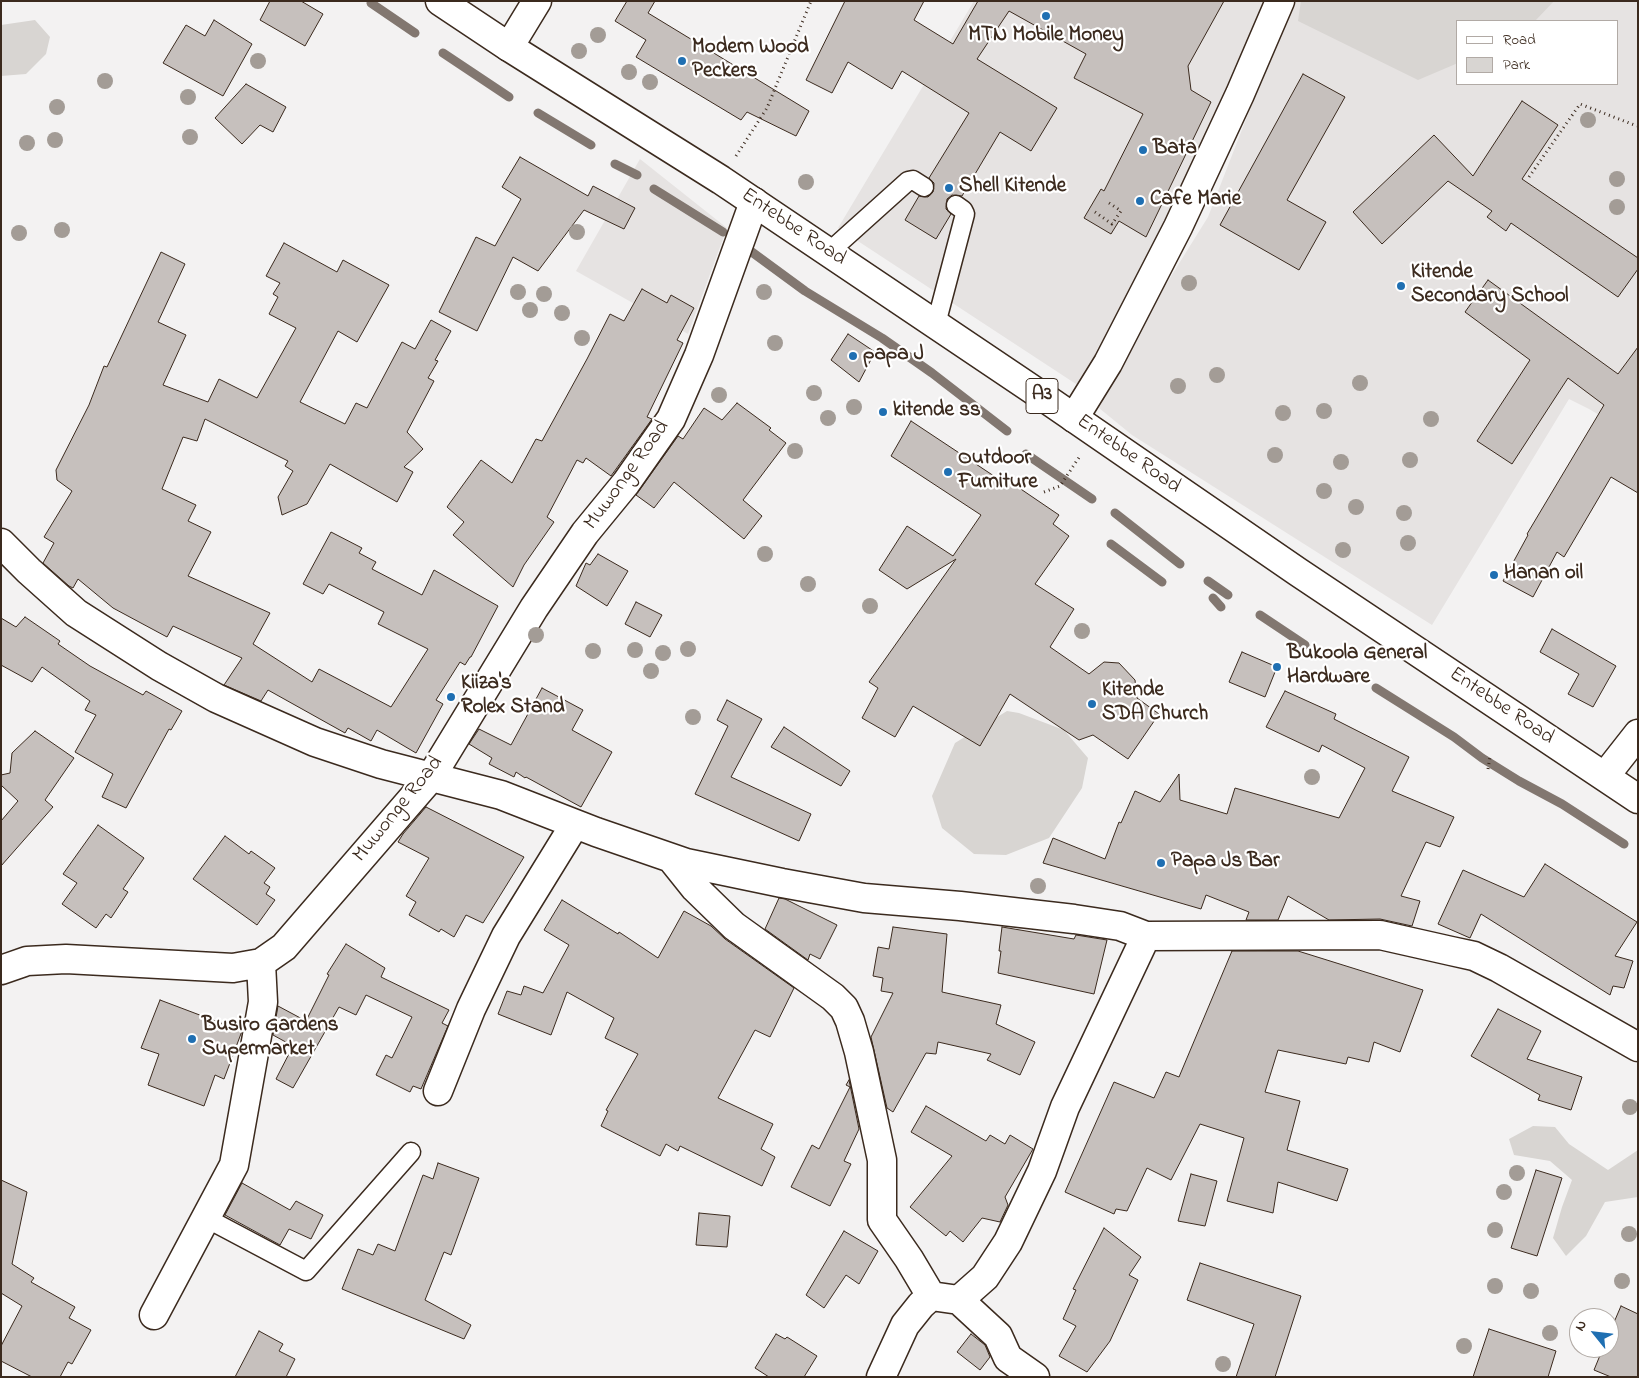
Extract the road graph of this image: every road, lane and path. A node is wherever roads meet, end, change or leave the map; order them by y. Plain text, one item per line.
1 (440, 1) edge
2 (537, 1) edge
3 (811, 1) edge
4 (1280, 1) edge
5 (509, 47) junction
6 (1637, 126) edge
7 (1529, 177) dead end
8 (721, 180) junction
9 (924, 187) dead end
10 (754, 202) junction
11 (1106, 202) dead end
12 (956, 206) dead end
13 (1095, 212) dead end
14 (829, 252) junction
15 (936, 324) junction
16 (1074, 418) junction
17 (1068, 475) dead end
18 (1044, 492) dead end
19 (1, 543) edge
20 (1638, 734) edge
21 (1490, 757) dead end
22 (1488, 769) dead end
23 (1605, 776) junction
24 (431, 777) junction
25 (1638, 799) edge
26 (575, 824) junction
27 (671, 858) junction
28 (1146, 936) junction
29 (261, 963) junction
30 (1, 970) edge
31 (1638, 1047) edge
32 (438, 1091) dead end
33 (411, 1152) dead end
34 (206, 1218) junction
35 (931, 1296) junction
36 (959, 1300) junction
37 (154, 1315) dead end
38 (881, 1377) edge
39 (1035, 1377) edge

1 - 5 street, Entebbe Road / A3
2 - 5 street
3 - 8 path
4 - 16 street
5 - 8 street, Entebbe Road / A3
6 - 7 path
8 - 10 street, Entebbe Road / A3
9 - 14 lane
10 - 14 street, Entebbe Road / A3
10 - 24 street, Muwonge Road
11 - 13 path
12 - 15 lane
14 - 15 street, Entebbe Road / A3
15 - 16 street, Entebbe Road / A3
16 - 23 street, Entebbe Road / A3
17 - 18 path
19 - 24 street
20 - 23 street
21 - 22 path
23 - 25 street, Entebbe Road / A3
24 - 26 street
24 - 29 street, Muwonge Road
26 - 27 street
26 - 32 street
27 - 28 street
27 - 35 street
28 - 31 street
28 - 36 street
29 - 30 street, Muwonge Road
29 - 34 street
33 - 34 lane
34 - 37 street
35 - 36 street
35 - 38 street
36 - 39 street

